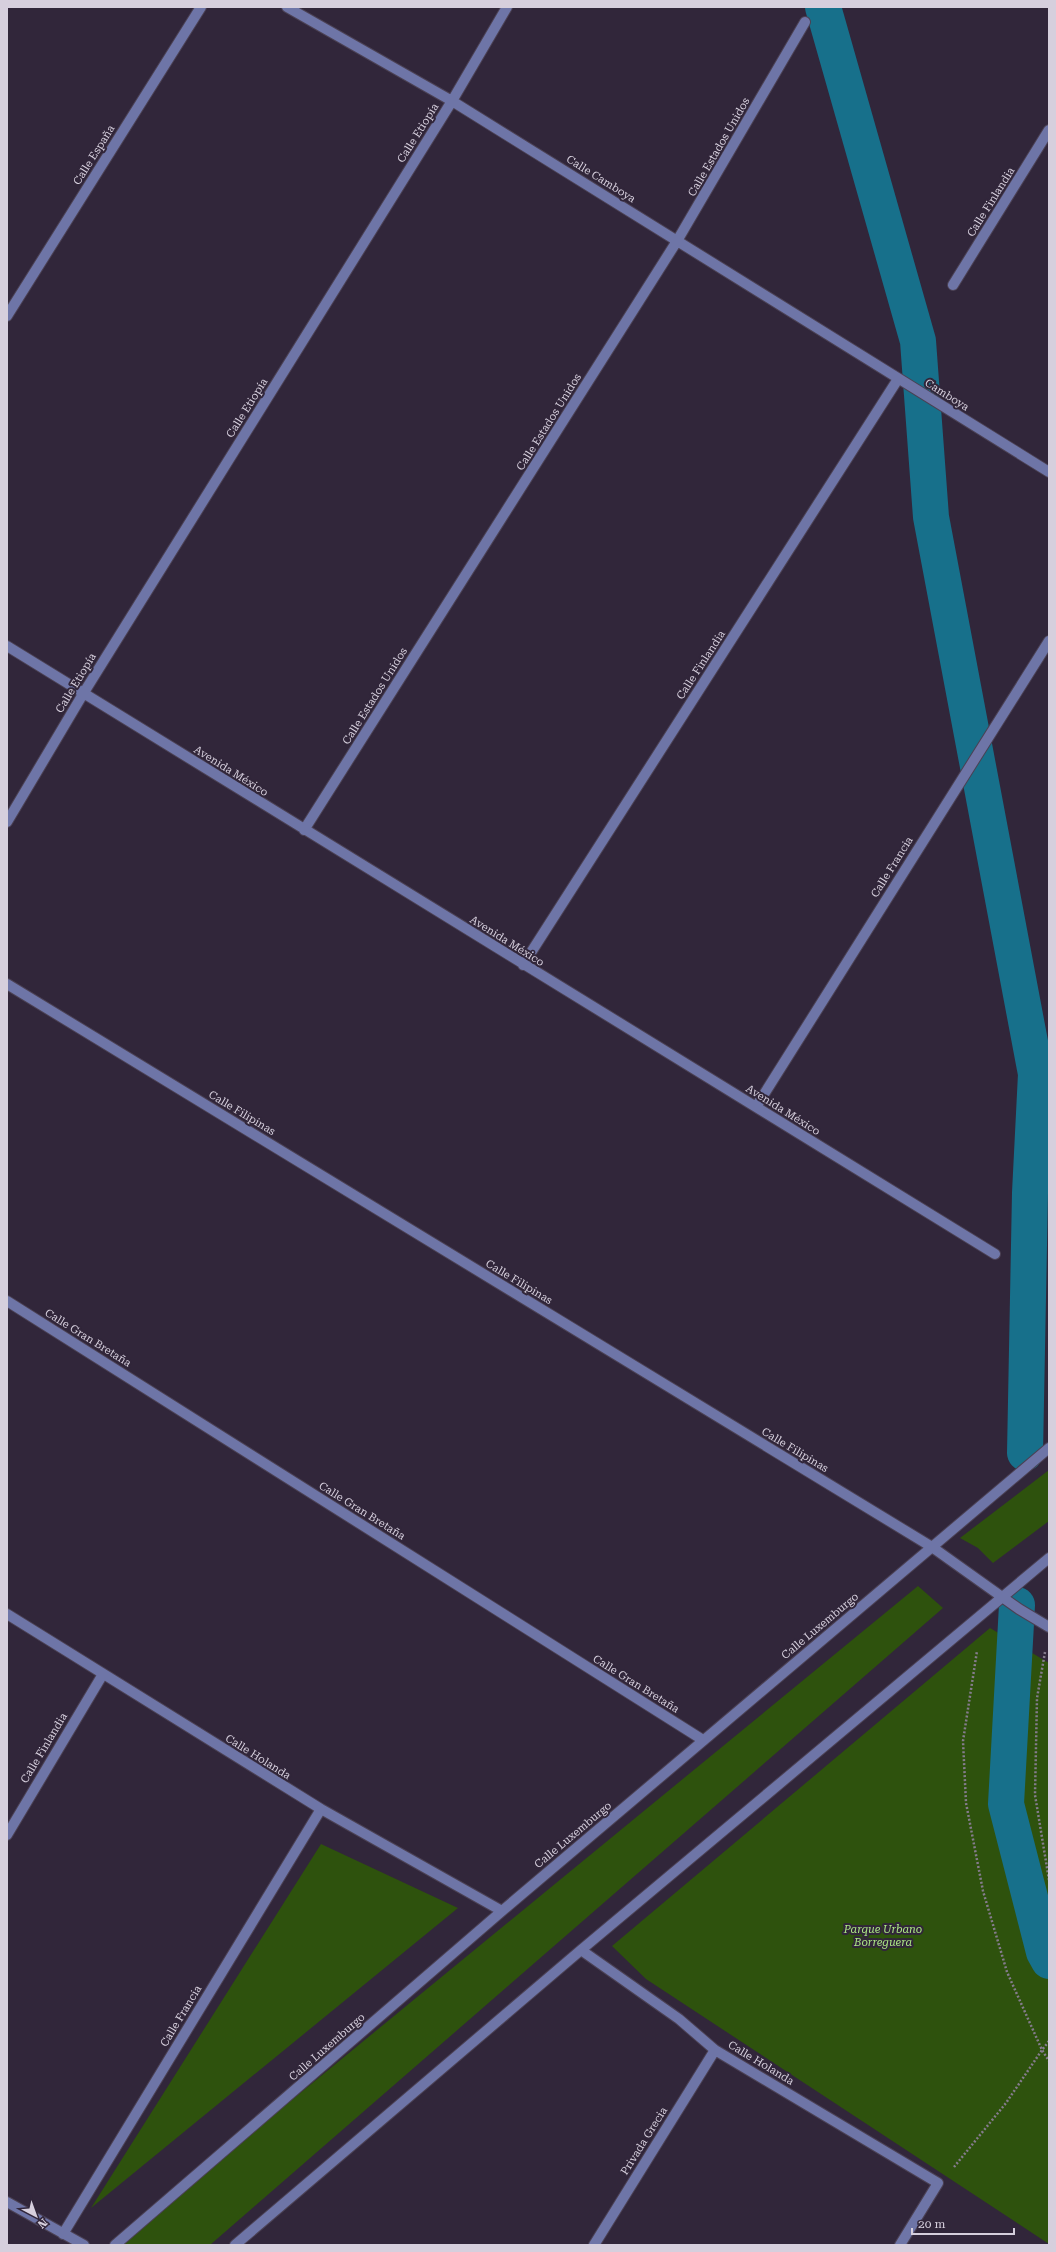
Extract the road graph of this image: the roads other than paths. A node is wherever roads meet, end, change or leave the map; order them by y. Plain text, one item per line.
1 (201, 7) edge
2 (287, 7) edge
3 (508, 7) edge
4 (805, 22) dead end
5 (452, 101) junction
6 (1049, 130) edge
7 (677, 241) junction
8 (953, 285) dead end
9 (7, 316) edge
10 (898, 379) junction
11 (1049, 472) edge
12 (1049, 641) edge
13 (7, 646) edge
14 (83, 694) junction
15 (7, 822) edge
16 (304, 830) junction
17 (524, 965) junction
18 (7, 984) edge
19 (756, 1107) junction
20 (995, 1254) dead end
21 (7, 1301) edge
22 (1049, 1448) edge
23 (932, 1547) junction
24 (1049, 1558) edge
25 (1002, 1597) junction
26 (7, 1614) edge
27 (1049, 1627) edge
28 (103, 1674) junction
29 (703, 1740) junction
30 (321, 1810) junction
31 (7, 1835) edge
32 (502, 1911) junction
33 (581, 1950) junction
34 (715, 2050) junction
35 (7, 2202) edge
36 (63, 2234) junction
37 (84, 2245) edge
38 (115, 2245) edge
39 (235, 2245) edge
40 (594, 2245) edge
41 (900, 2245) edge

1 - 9 street, Calle España
2 - 5 street, Calle Camboya
3 - 5 street, Calle Etiopía
4 - 7 street, Calle Estados Unidos
5 - 7 street, Calle Camboya
5 - 14 street, Calle Etiopía
6 - 8 street, Calle Finlandia
7 - 10 street, Calle Camboya
7 - 16 street, Calle Estados Unidos
10 - 11 street, Camboya
10 - 17 street, Calle Finlandia
12 - 19 street, Calle Francia
13 - 14 street, Avenida México
14 - 15 street, Calle Etiopía
14 - 16 street, Avenida México
16 - 17 street, Avenida México
17 - 19 street, Avenida México
18 - 23 street, Calle Filipinas
19 - 20 street, Avenida México
21 - 29 street, Calle Gran Bretaña
22 - 23 street, Calle Luxemburgo
23 - 25 street, Calle Filipinas
23 - 29 street, Calle Luxemburgo
24 - 25 street
25 - 27 street, Calle Filipinas
25 - 33 street
26 - 28 street, Calle Holanda
28 - 30 street, Calle Holanda
28 - 31 street, Calle Finlandia
29 - 32 street, Calle Luxemburgo
30 - 32 street, Calle Holanda
30 - 36 street, Calle Francia
32 - 38 street, Calle Luxemburgo
33 - 34 street, Calle Holanda
33 - 39 street
34 - 40 street, Privada Grecia
34 - 41 street, Calle Holanda
35 - 36 street
36 - 37 street

